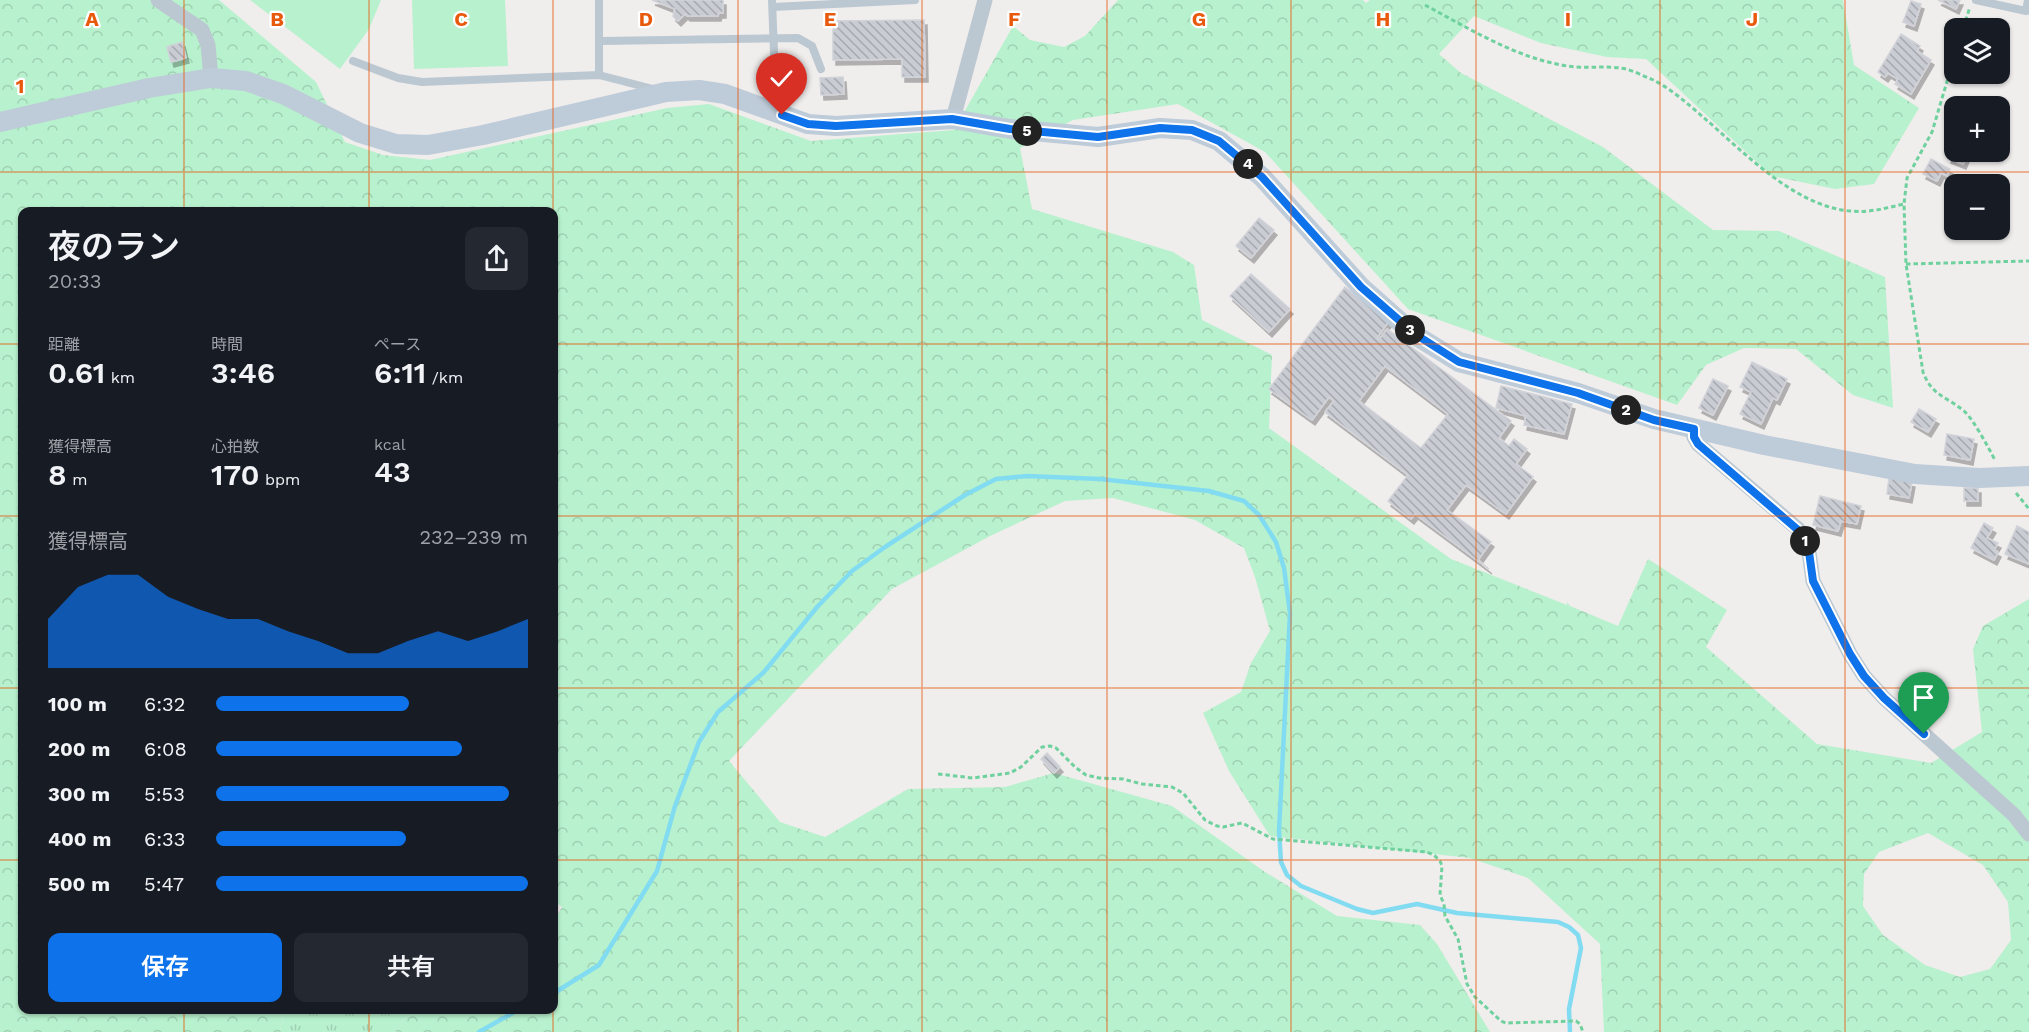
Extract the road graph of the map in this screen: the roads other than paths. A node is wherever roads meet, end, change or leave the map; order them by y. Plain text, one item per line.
1 (158, 0) edge
2 (599, 0) edge
3 (915, 0) edge
4 (985, 0) edge
5 (1974, 0) edge
6 (2028, 0) edge
7 (772, 3) edge
8 (774, 39) junction
9 (600, 41) junction
10 (352, 61) dead end
11 (821, 69) dead end
12 (599, 75) junction
13 (211, 78) junction
14 (666, 92) junction
15 (782, 115) junction
16 (952, 119) junction
17 (0, 122) edge
18 (1694, 429) junction
19 (2029, 476) edge
20 (2029, 834) edge

1 - 13 street
2 - 9 lane
3 - 7 lane
4 - 16 street
5 - 6 lane
7 - 8 lane
8 - 9 lane
8 - 11 lane
8 - 15 lane
9 - 12 lane
10 - 12 lane
12 - 14 lane
13 - 14 street
13 - 17 street
14 - 15 street
15 - 16 street
16 - 18 street
18 - 19 street
18 - 20 street

